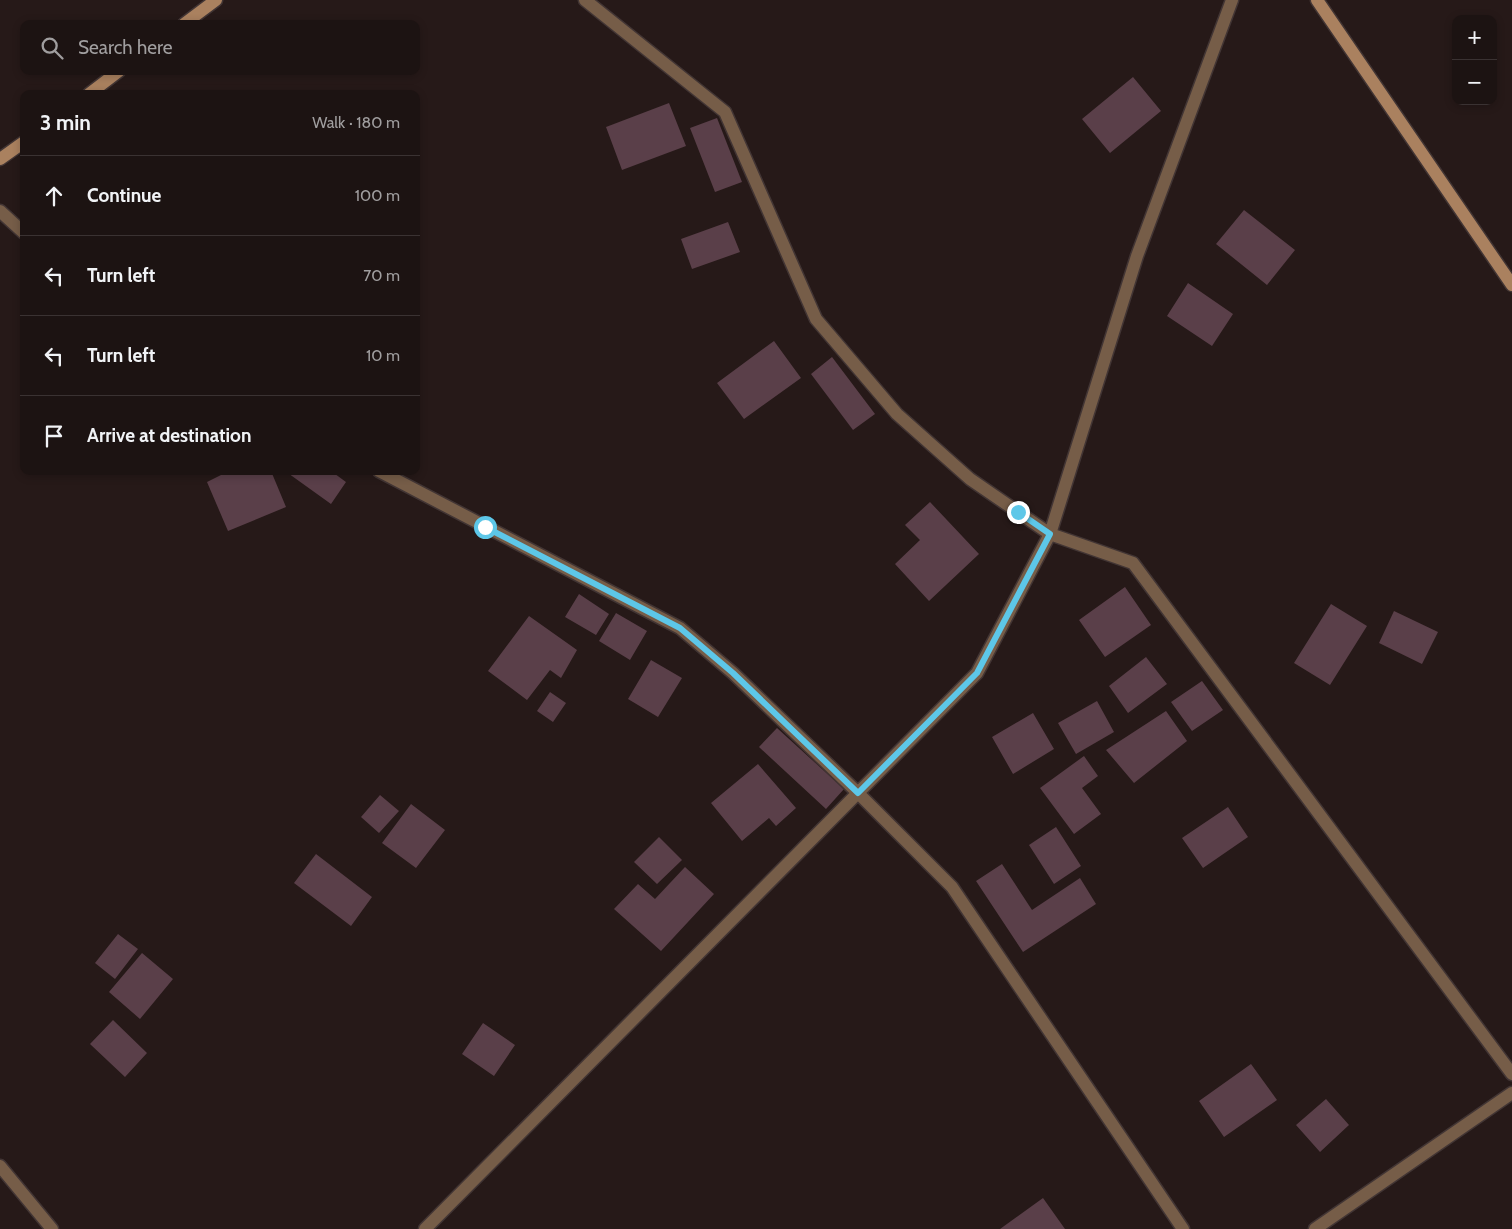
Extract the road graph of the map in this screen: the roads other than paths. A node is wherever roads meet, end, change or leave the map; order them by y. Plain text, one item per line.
1 (216, 0) edge
2 (585, 0) edge
3 (1232, 0) edge
4 (1316, 0) edge
5 (189, 20) edge
6 (114, 75) edge
7 (94, 90) edge
8 (20, 145) edge
9 (0, 159) edge
10 (0, 211) edge
11 (20, 229) edge
12 (1512, 285) edge
13 (387, 475) edge
14 (1050, 534) junction
15 (858, 793) junction
16 (1512, 1074) edge
17 (1512, 1093) edge
18 (0, 1166) edge
19 (52, 1229) edge
20 (425, 1229) edge
21 (1183, 1229) edge
22 (1315, 1229) edge

1 - 5 street
2 - 14 street
3 - 14 street
4 - 12 street
6 - 7 street
8 - 9 street
10 - 11 street
13 - 15 street
14 - 15 street
14 - 16 street
15 - 20 street
15 - 21 street
17 - 22 street
18 - 19 street

